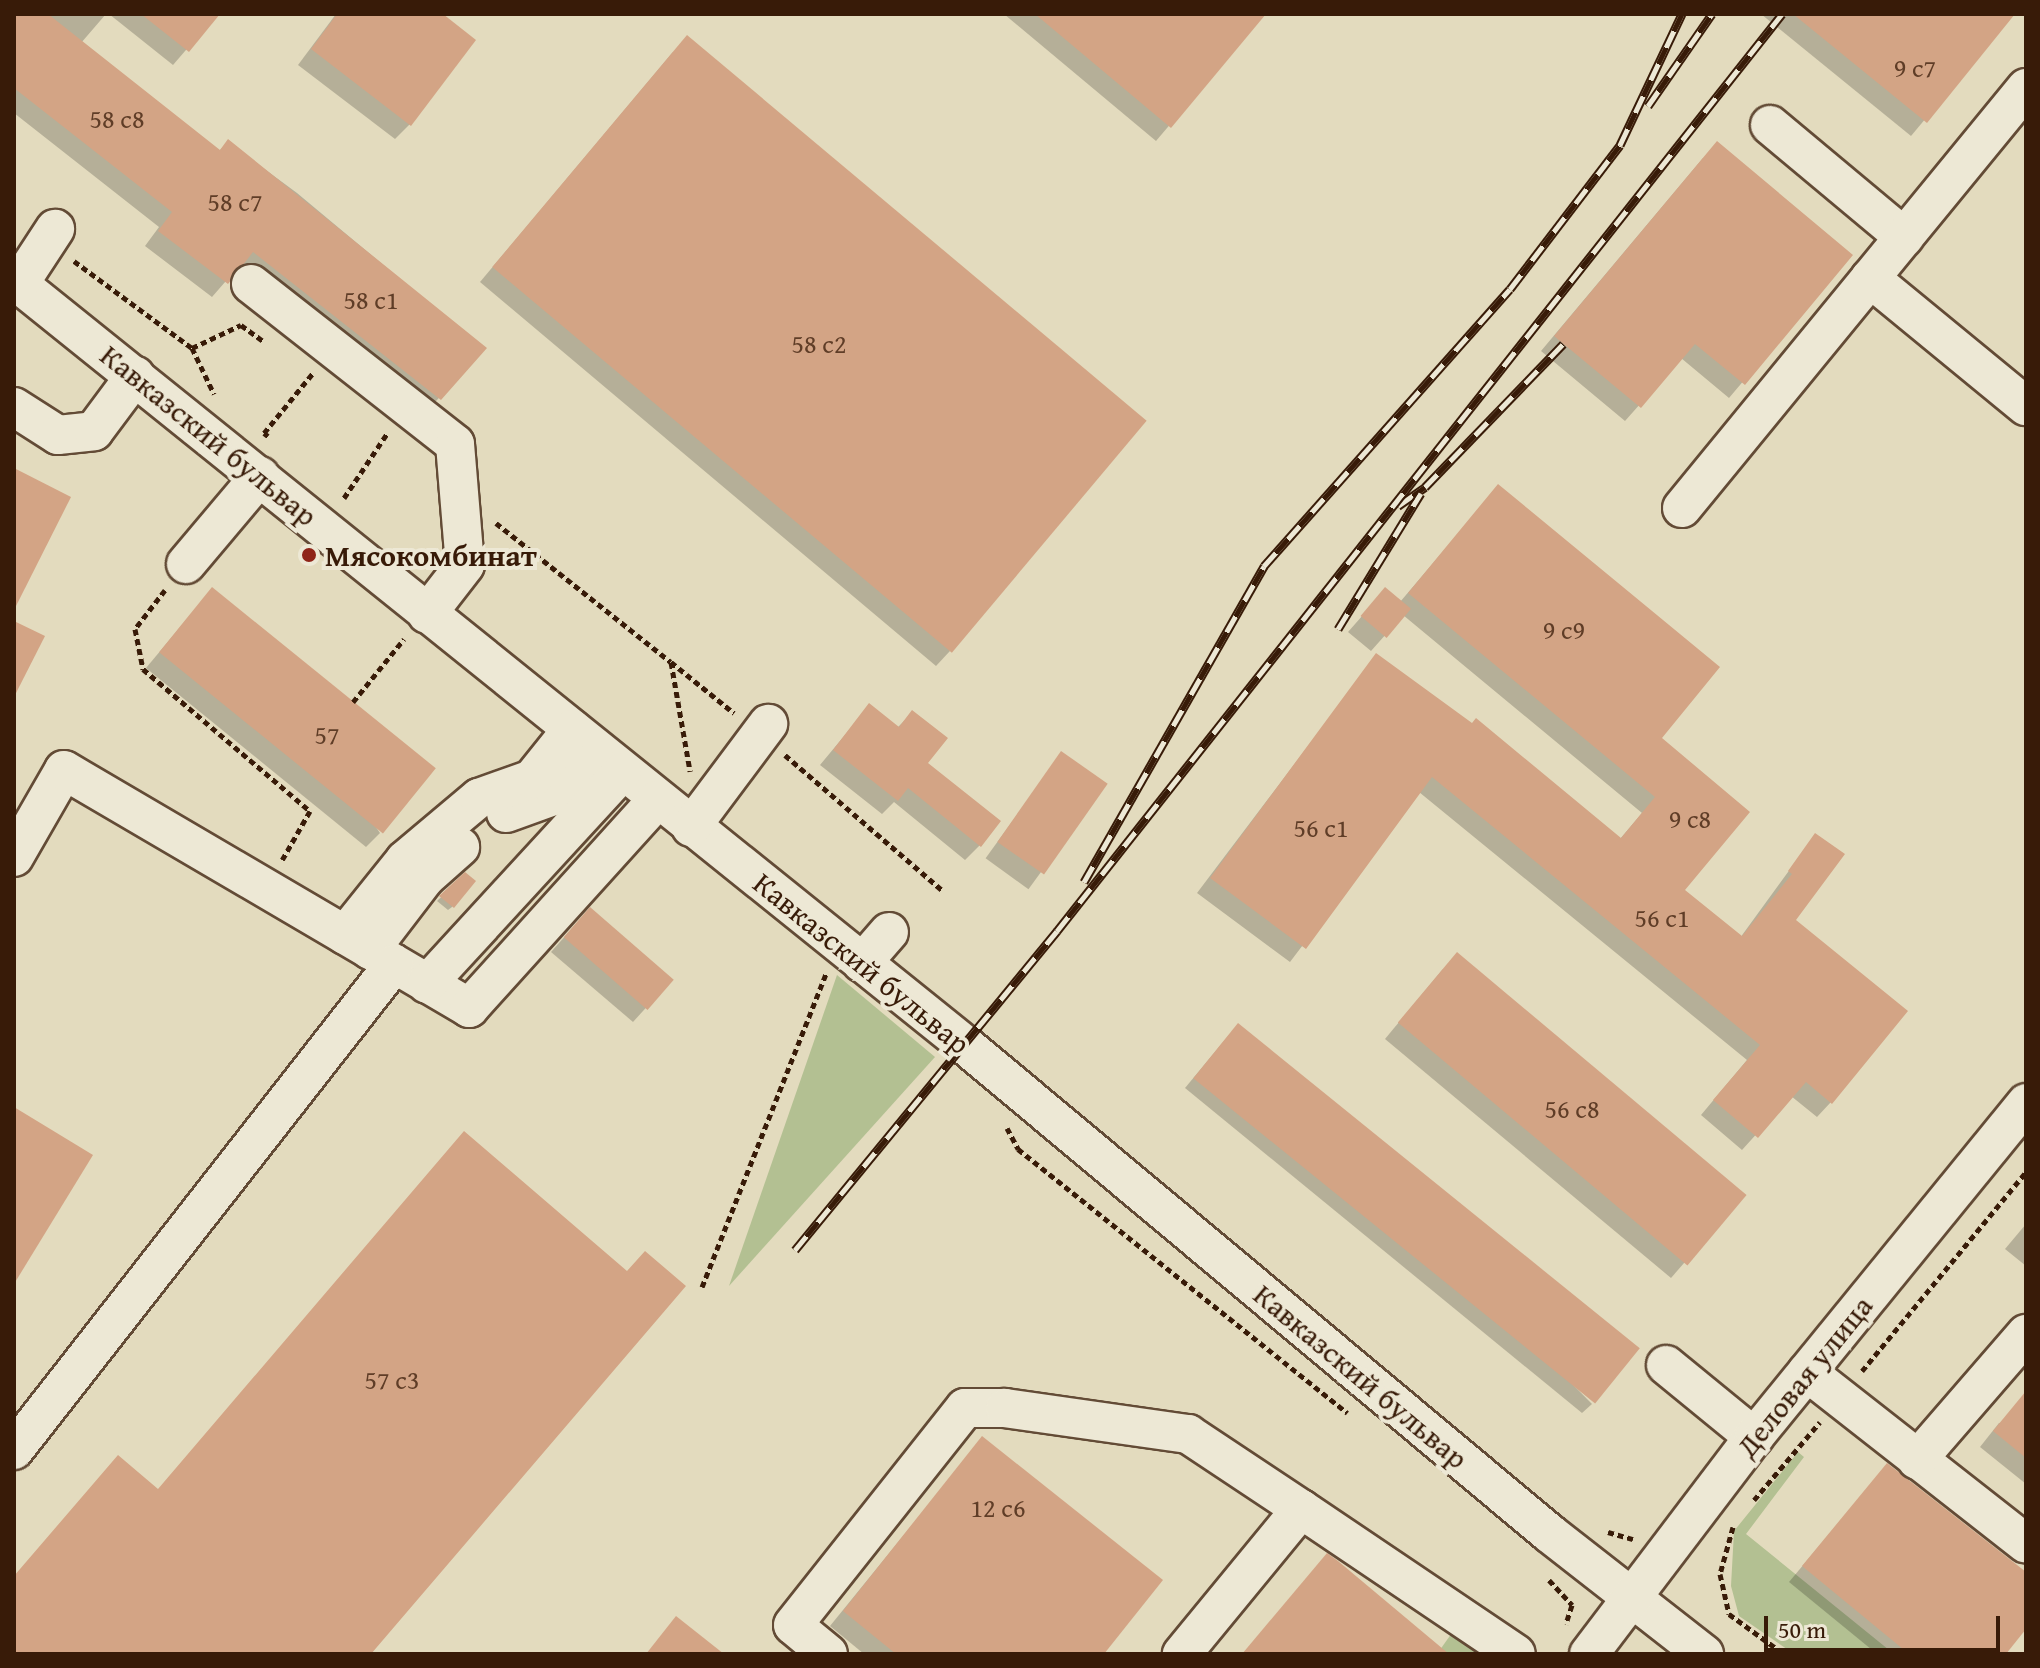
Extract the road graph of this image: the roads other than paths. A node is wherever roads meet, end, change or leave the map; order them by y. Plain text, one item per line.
1 (2026, 88) edge
2 (1770, 125) dead end
3 (51, 236) road end
4 (1904, 237) junction
5 (1870, 278) junction
6 (16, 282) edge
7 (251, 284) dead end
8 (135, 376) junction
9 (2026, 406) edge
10 (14, 407) edge
11 (268, 459) junction
12 (1682, 508) dead end
13 (186, 564) road end
14 (420, 622) junction
15 (764, 729) road end
16 (617, 767) junction
17 (700, 816) junction
18 (14, 857) edge
19 (889, 932) dead end
20 (370, 950) junction
21 (846, 964) junction
22 (439, 991) junction
23 (2018, 1128) edge
24 (2026, 1334) edge
25 (1666, 1365) dead end
26 (1807, 1372) junction
27 (1754, 1437) junction
28 (14, 1450) edge
29 (1917, 1460) junction
30 (1301, 1509) junction
31 (2026, 1544) edge
32 (1632, 1597) junction
33 (1577, 1641) edge
34 (828, 1654) edge
35 (1182, 1654) edge
36 (1516, 1654) edge
37 (1704, 1654) edge

1 - 4 street
2 - 4 street
3 - 6 street
4 - 5 street
5 - 9 street
5 - 12 street
6 - 8 street, Кавказский бульвар
7 - 14 street
8 - 10 street
8 - 11 street, Кавказский бульвар
11 - 13 street
11 - 14 street, Кавказский бульвар
14 - 16 street, Кавказский бульвар
15 - 17 street
16 - 17 street, Кавказский бульвар
16 - 20 street
16 - 22 street
16 - 22 street
17 - 21 street, Кавказский бульвар
18 - 20 street
19 - 21 street
20 - 22 street
20 - 28 street
21 - 32 street, Кавказский бульвар
23 - 26 street, Деловая улица
24 - 29 street
25 - 27 street
26 - 27 street, Деловая улица
26 - 29 street
27 - 32 street, Деловая улица
29 - 31 street
30 - 34 street
30 - 35 street
30 - 36 street
32 - 33 street, Деловая улица
32 - 37 street, Кавказский бульвар

